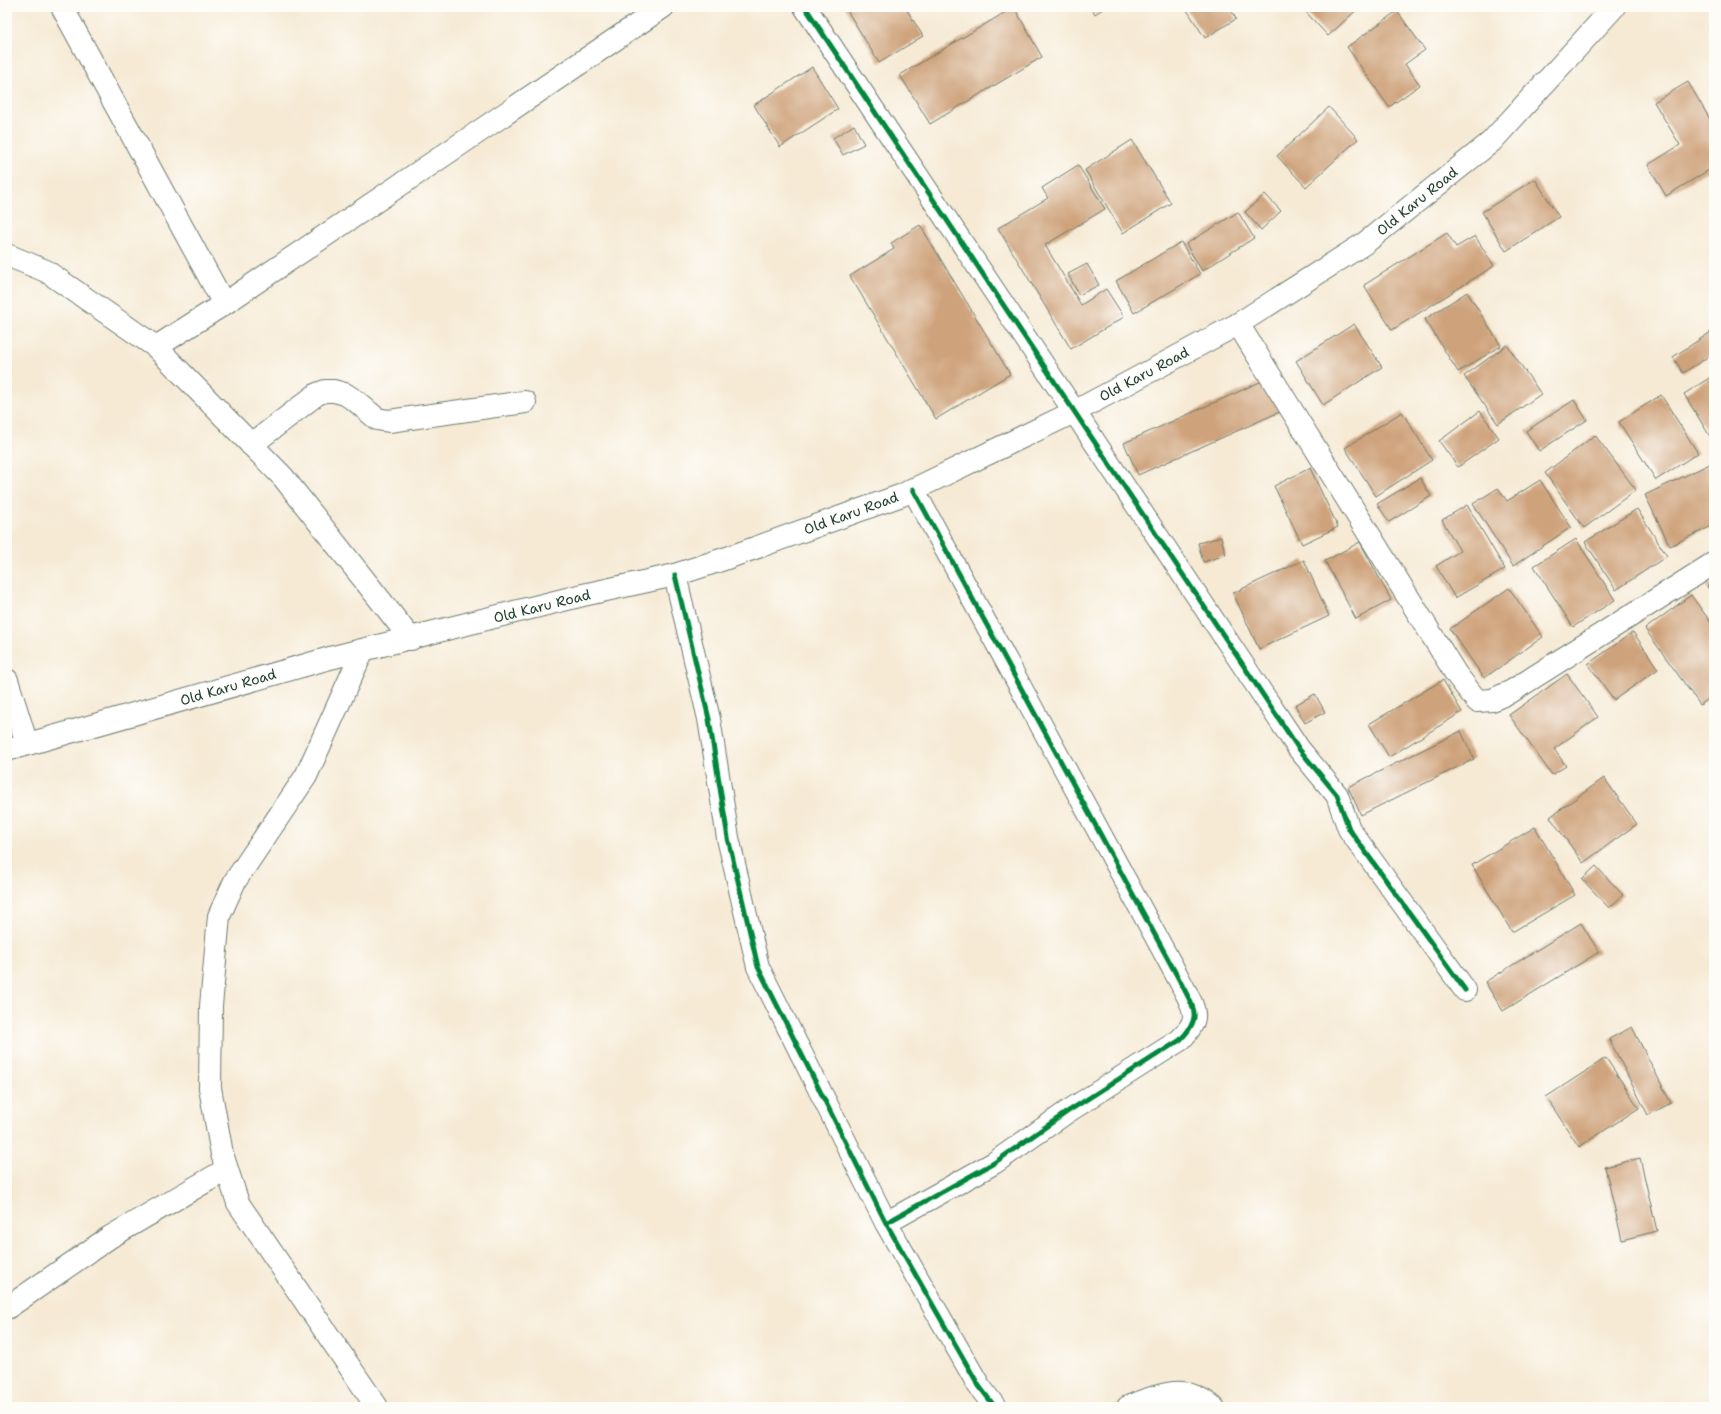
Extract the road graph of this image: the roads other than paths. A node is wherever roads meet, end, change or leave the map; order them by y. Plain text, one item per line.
1 (62, 7) edge
2 (663, 7) edge
3 (806, 7) edge
4 (1614, 7) edge
5 (7, 255) edge
6 (224, 304) junction
7 (1238, 324) junction
8 (156, 347) junction
9 (525, 402) dead end
10 (1074, 412) junction
11 (251, 444) junction
12 (913, 490) junction
13 (1714, 563) edge
14 (675, 575) junction
15 (411, 639) junction
16 (363, 650) junction
17 (7, 680) edge
18 (17, 747) edge
19 (1465, 990) dead end
20 (227, 1169) junction
21 (886, 1223) junction
22 (7, 1308) edge
23 (377, 1407) edge
24 (995, 1407) edge
25 (1128, 1407) edge
26 (1213, 1407) edge

1 - 6 street
2 - 6 street
3 - 10 street
4 - 7 street, Old Karu Road
5 - 8 street
6 - 8 street
7 - 10 street, Old Karu Road
7 - 13 street
8 - 11 street
9 - 11 street
10 - 12 street, Old Karu Road
10 - 19 street
11 - 15 street
12 - 14 street, Old Karu Road
12 - 21 street
14 - 15 street, Old Karu Road
14 - 21 street
15 - 16 street, Old Karu Road
16 - 18 street, Old Karu Road
16 - 20 street
17 - 18 street
20 - 22 street
20 - 23 street
21 - 24 street
25 - 26 street

